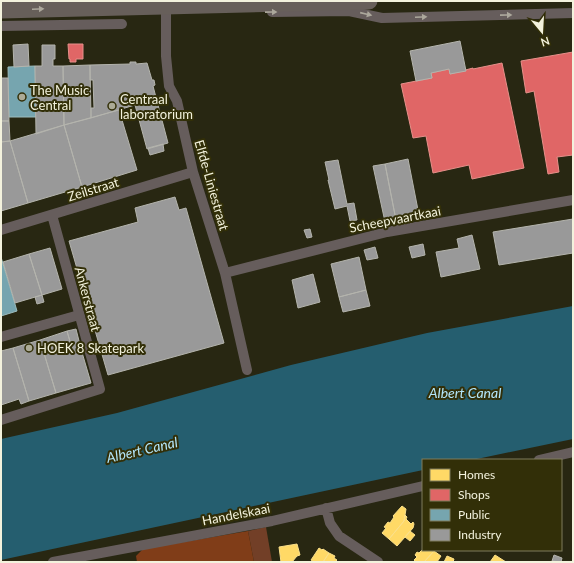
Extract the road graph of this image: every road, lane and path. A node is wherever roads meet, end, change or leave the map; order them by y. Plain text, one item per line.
1 (369, 1) edge
2 (166, 4) edge
3 (234, 5) junction
4 (76, 8) junction
5 (1, 10) edge
6 (573, 14) edge
7 (122, 24) dead end
8 (40, 25) junction
9 (1, 26) edge
10 (193, 172) junction
11 (573, 200) edge
12 (52, 215) junction
13 (1, 230) edge
14 (225, 273) junction
15 (79, 315) junction
16 (1, 337) edge
17 (247, 370) dead end
18 (1, 420) edge
19 (573, 452) edge
20 (543, 459) edge
21 (422, 486) edge
22 (326, 508) junction
23 (53, 562) edge
24 (378, 562) edge

1 - 3 highway
2 - 3 highway
2 - 4 highway
2 - 10 street, Elfde-Liniestraat
3 -> 6 street
5 -> 4 highway
4 - 8 street
7 - 8 street
8 - 9 street
10 - 12 street, Zeilstraat
10 - 14 street, Elfde-Liniestraat
11 - 14 street, Scheepvaartkaai
12 - 13 street, Zeilstraat
12 - 15 street, Ankerstraat
14 - 17 street, Elfde-Liniestraat
15 - 16 street
15 - 18 street, Ankerstraat
19 - 20 street
21 - 22 street, Handelskaai
22 - 23 street, Handelskaai
22 - 24 street

